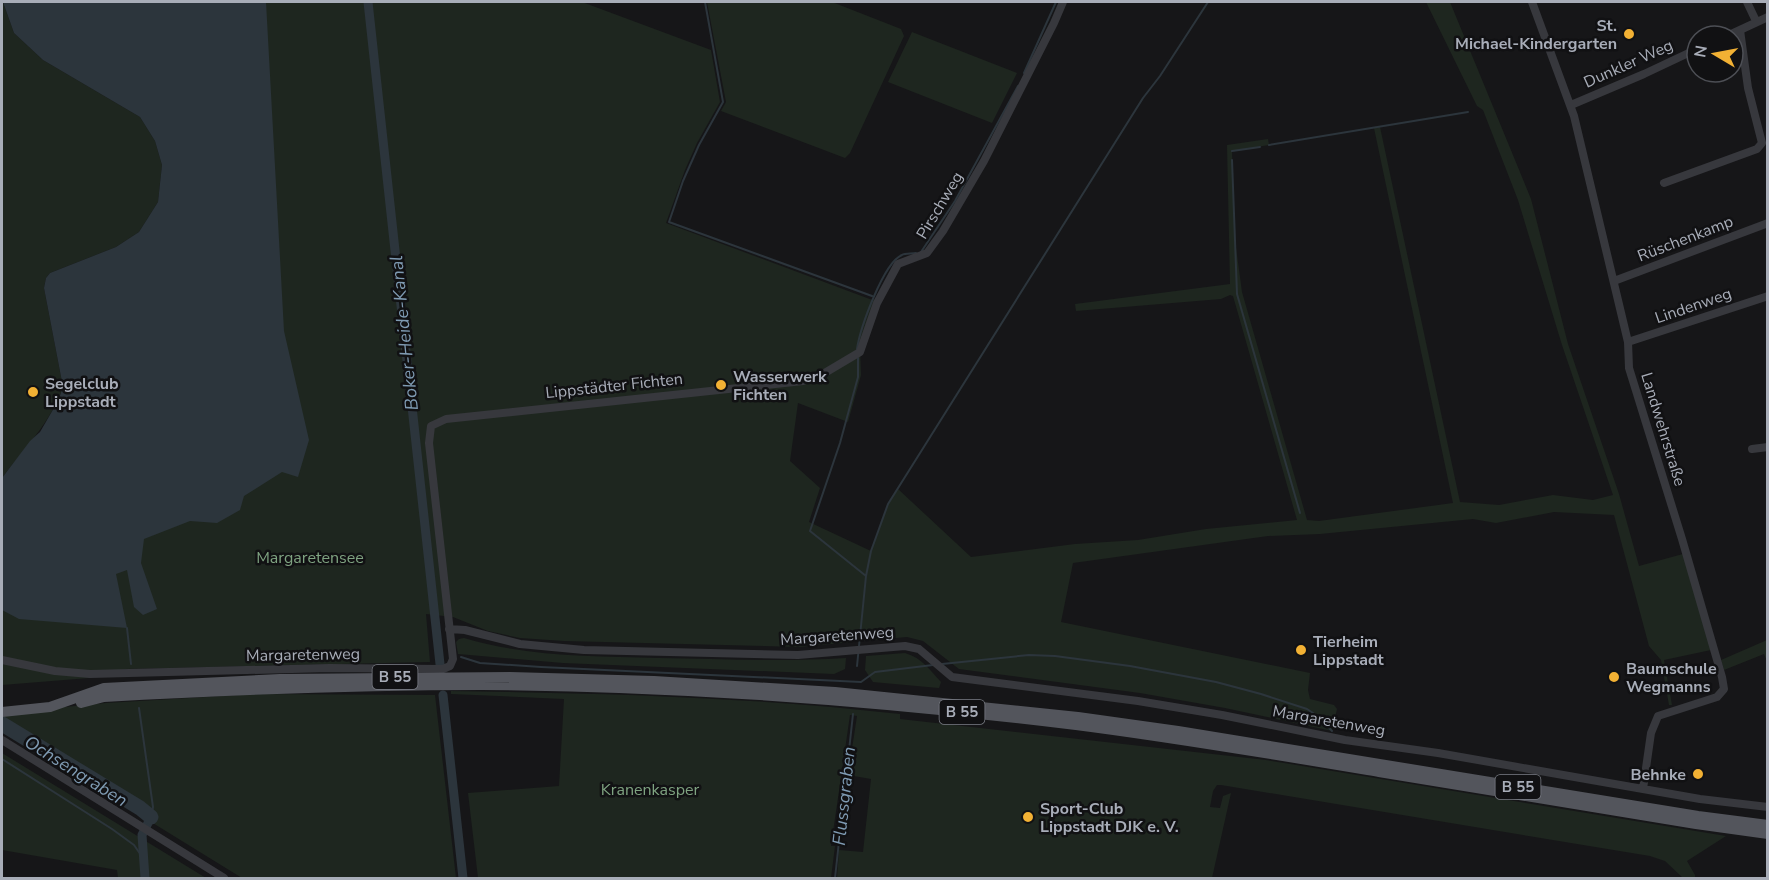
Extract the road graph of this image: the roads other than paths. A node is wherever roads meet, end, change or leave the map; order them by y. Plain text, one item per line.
1 (1063, 2) edge
2 (1532, 2) edge
3 (1747, 2) edge
4 (1767, 17) edge
5 (1756, 21) junction
6 (1745, 27) edge
7 (1685, 55) edge
8 (1745, 66) edge
9 (1571, 105) junction
10 (1664, 183) dead end
11 (1767, 223) edge
12 (1614, 282) junction
13 (1767, 296) edge
14 (1628, 342) junction
15 (803, 381) joint
16 (1767, 447) edge
17 (1752, 449) dead end
18 (450, 629) junction
19 (2, 660) edge
20 (17, 713) junction
21 (2, 715) edge
22 (2, 740) edge
23 (1643, 789) junction
24 (1767, 807) edge
25 (1767, 825) edge
26 (1767, 834) edge
27 (224, 879) edge

1 - 15 street, Pirschweg
2 - 9 street, Landwehrstraße
3 - 5 street
4 - 5 street
5 - 6 street
7 - 9 street, Dunkler Weg
8 - 10 street
9 - 12 street, Landwehrstraße
11 - 12 street, Rüschenkamp
12 - 14 street, Landwehrstraße
13 - 14 street, Lindenweg
14 - 23 street, Landwehrstraße
15 - 18 street, Lippstädter Fichten
16 - 17 street
18 - 19 street, Margaretenweg
18 - 23 street, Margaretenweg
20 - 21 main road, B 55
20 - 25 main road, B 55
20 - 26 main road, B 55
22 - 27 street
23 - 24 street, Margaretenweg

